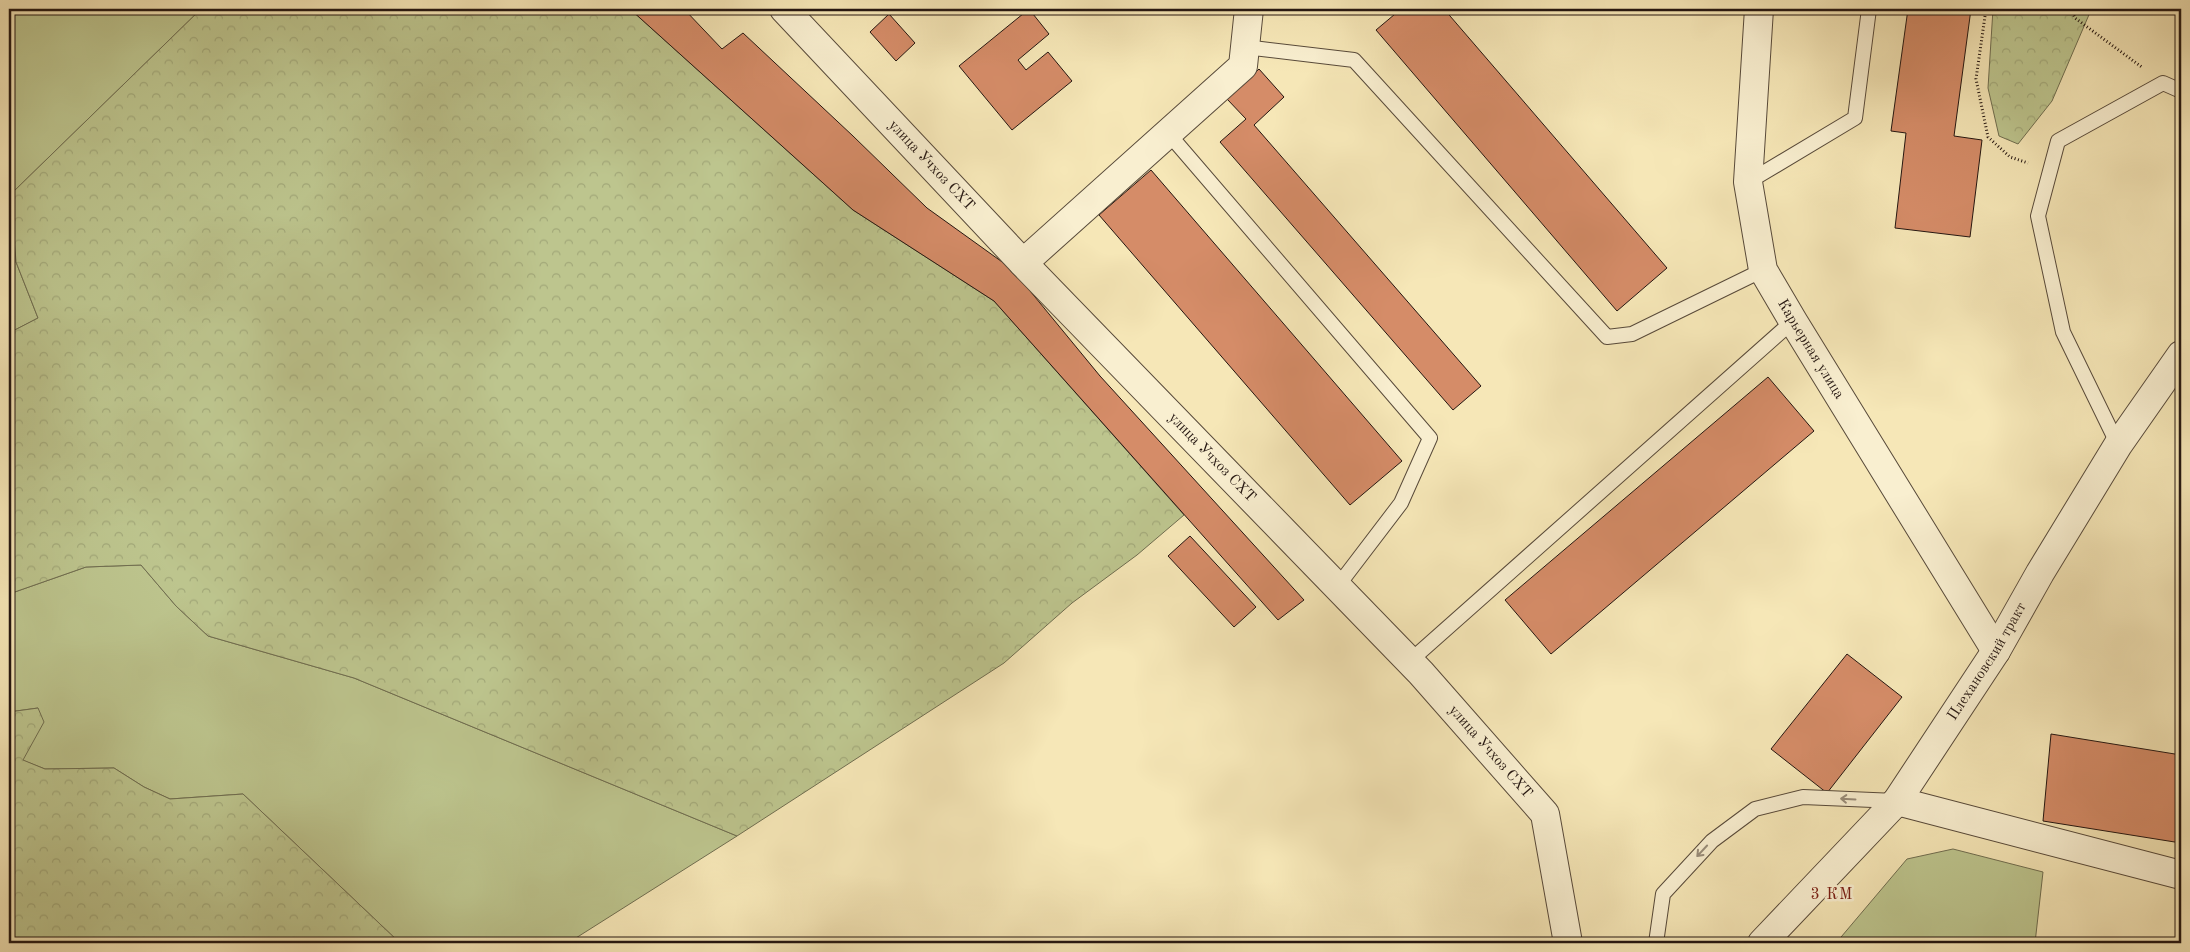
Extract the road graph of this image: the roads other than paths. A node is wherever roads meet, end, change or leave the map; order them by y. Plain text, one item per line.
1 (784, 9) edge
2 (1249, 9) edge
3 (1759, 9) edge
4 (1869, 9) edge
5 (1245, 47) junction
6 (2181, 91) edge
7 (1168, 133) junction
8 (1748, 182) junction
9 (1023, 263) junction
10 (1764, 270) junction
11 (1793, 321) junction
12 (2181, 354) edge
13 (2118, 445) junction
14 (1337, 587) junction
15 (1996, 651) junction
16 (1410, 661) junction
17 (1897, 801) junction
18 (2181, 875) edge
19 (1568, 943) edge
20 (1656, 943) edge
21 (1762, 943) edge

1 - 9 street, улица Учхоз СХТ
2 - 5 street
3 - 8 street, Карьерная улица
4 - 8 lane
5 - 7 street
5 - 10 lane
6 - 13 lane
7 - 9 street
7 - 14 lane
8 - 10 street, Карьерная улица
9 - 14 street, улица Учхоз СХТ
10 - 11 street, Карьерная улица
11 - 15 street, Карьерная улица
11 - 16 lane
12 - 13 street, Плехановский тракт
13 - 15 street, Плехановский тракт
14 - 16 street, улица Учхоз СХТ
15 - 17 street, Плехановский тракт
16 - 19 street, улица Учхоз СХТ
17 - 18 street
17 -> 20 lane
17 - 21 street, Плехановский тракт

